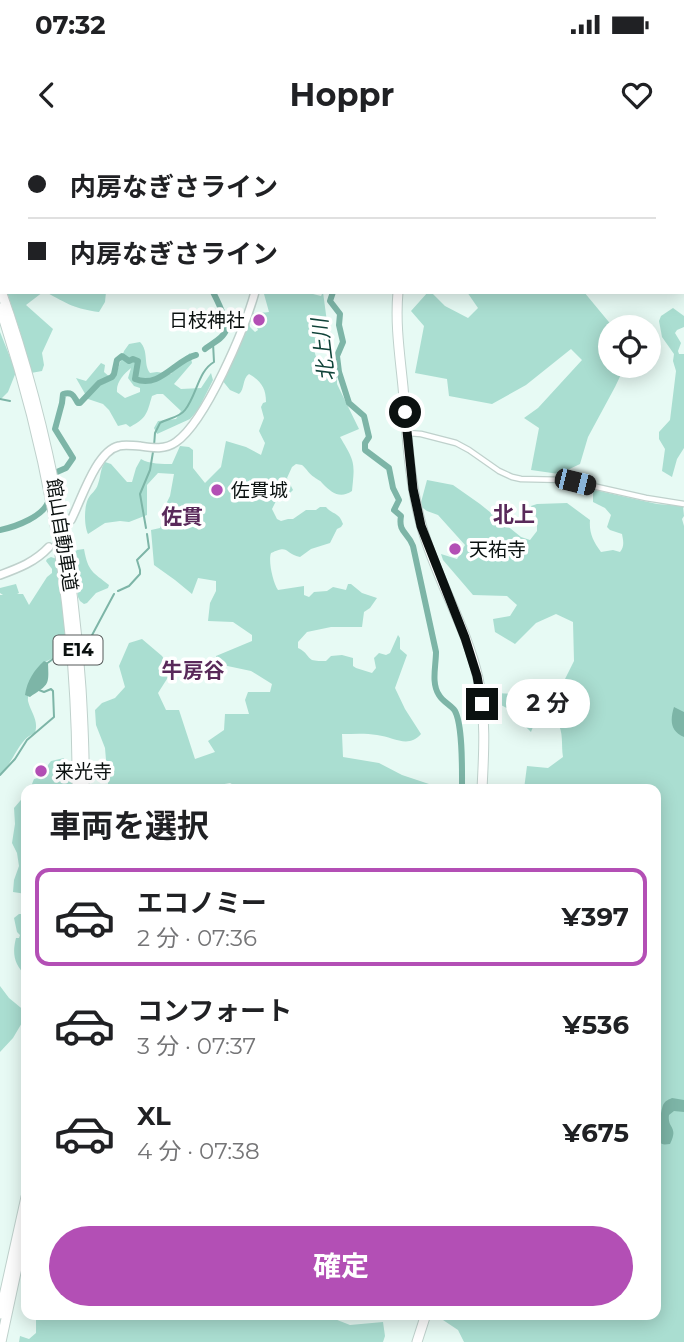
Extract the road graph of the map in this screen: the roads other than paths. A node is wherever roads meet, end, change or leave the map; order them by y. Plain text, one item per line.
1 (2, 294) edge
2 (254, 294) edge
3 (398, 294) edge
4 (0, 308) edge
5 (37, 419) junction
6 (407, 433) junction
7 (684, 503) edge
8 (57, 512) junction
9 (71, 520) dead end
10 (49, 547) dead end
11 (0, 575) edge
12 (78, 784) edge
13 (85, 784) edge
14 (482, 784) edge
15 (21, 1220) edge
16 (21, 1249) edge
17 (0, 1314) edge
18 (424, 1320) edge
19 (1, 1342) edge
20 (417, 1342) edge

1 - 5 highway, 館山自動車道 / E14
2 - 9 main road
3 - 6 highway
4 - 5 highway, 館山自動車道 / E14
5 - 8 highway, 館山自動車道 / E14
6 - 7 street
6 - 14 highway
8 - 12 highway, 館山自動車道 / E14
8 - 13 highway, 館山自動車道 / E14
10 - 11 main road
15 - 17 highway
16 - 19 highway
18 - 20 highway

